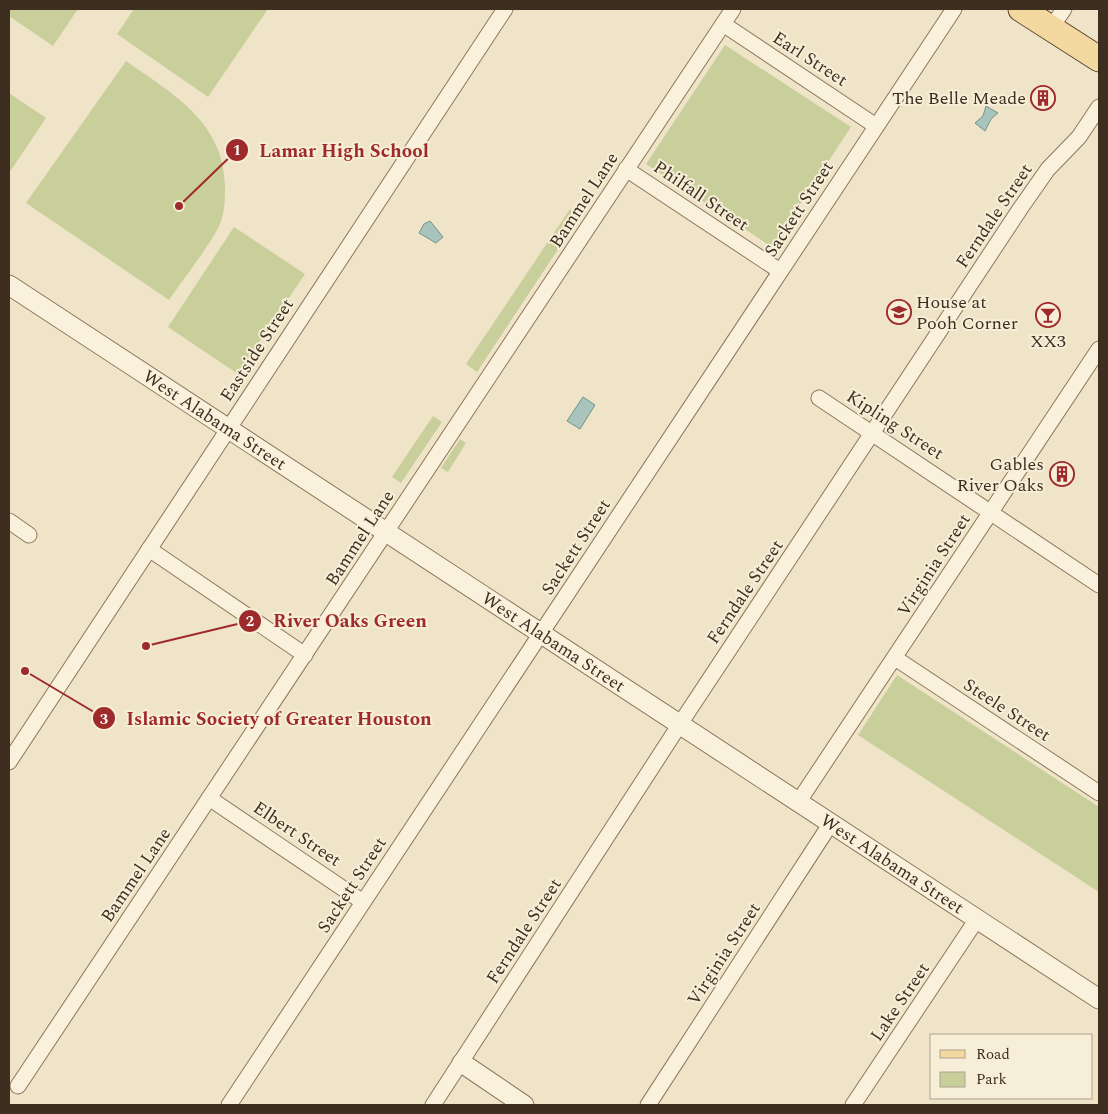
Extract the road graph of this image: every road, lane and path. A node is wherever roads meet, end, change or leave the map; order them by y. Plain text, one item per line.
1 (505, 9) edge
2 (733, 9) edge
3 (954, 9) edge
4 (1022, 9) edge
5 (1057, 18) edge
6 (723, 24) junction
7 (1099, 59) edge
8 (1099, 107) edge
9 (876, 126) junction
10 (626, 169) junction
11 (780, 271) junction
12 (9, 285) edge
13 (1099, 349) edge
14 (819, 398) dead end
15 (229, 429) junction
16 (873, 433) junction
17 (991, 512) junction
18 (9, 521) edge
19 (386, 532) junction
20 (29, 535) dead end
21 (150, 549) junction
22 (1099, 585) edge
23 (541, 633) junction
24 (305, 654) junction
25 (895, 658) junction
26 (680, 724) junction
27 (9, 762) edge
28 (1099, 793) edge
29 (209, 798) junction
30 (798, 801) junction
31 (832, 823) junction
32 (363, 902) junction
33 (977, 919) junction
34 (1099, 999) edge
35 (462, 1063) junction
36 (18, 1086) dead end
37 (229, 1105) edge
38 (433, 1105) edge
39 (524, 1105) edge
40 (648, 1105) edge
41 (854, 1105) edge

1 - 15 street, Eastside Street
2 - 6 street, Bammel Lane
3 - 9 street, Sackett Street
4 - 5 main road
5 - 7 main road
6 - 9 street, Earl Street
6 - 10 street, Bammel Lane
8 - 16 street, Ferndale Street
9 - 11 street, Sackett Street
10 - 11 street, Philfall Street
10 - 19 street, Bammel Lane
11 - 23 street, Sackett Street
12 - 15 street, West Alabama Street
13 - 17 street, Virginia Street
14 - 16 street, Kipling Street
15 - 19 street, West Alabama Street
15 - 21 street, Eastside Street
16 - 17 street, Kipling Street
16 - 26 street, Ferndale Street
17 - 22 street, Kipling Street
17 - 25 street, Virginia Street
18 - 20 street
19 - 23 street, West Alabama Street
19 - 24 street, Bammel Lane
21 - 24 street
21 - 27 street, Eastside Street
23 - 26 street, West Alabama Street
23 - 32 street, Sackett Street
24 - 29 street, Bammel Lane
25 - 28 street, Steele Street
25 - 30 street, Virginia Street
26 - 30 street, West Alabama Street
26 - 35 street, Ferndale Street
29 - 32 street, Elbert Street
29 - 36 street, Bammel Lane
30 - 31 street, West Alabama Street
31 - 33 street, West Alabama Street
31 - 40 street, Virginia Street
32 - 37 street, Sackett Street
33 - 34 street, West Alabama Street
33 - 41 street, Lake Street
35 - 38 street, Ferndale Street
35 - 39 street

